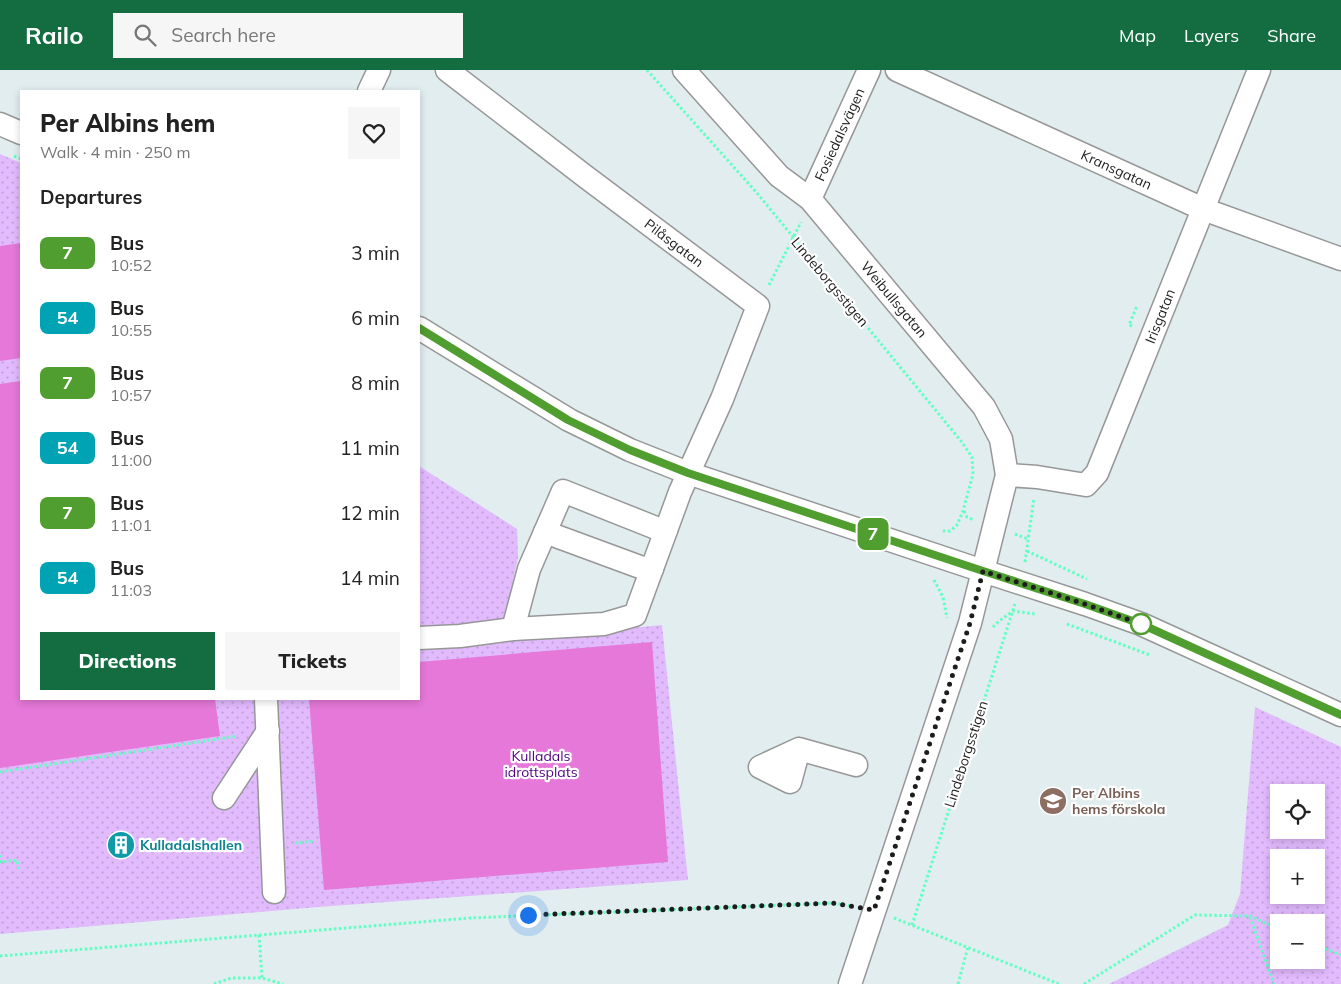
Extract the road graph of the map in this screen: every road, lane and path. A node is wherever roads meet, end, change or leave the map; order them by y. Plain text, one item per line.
1 (379, 70) edge
2 (447, 70) edge
3 (647, 70) edge
4 (684, 70) edge
5 (869, 70) edge
6 (897, 70) edge
7 (1259, 70) edge
8 (369, 90) edge
9 (0, 124) edge
10 (20, 133) edge
11 (810, 199) junction
12 (1203, 209) junction
13 (793, 238) junction
14 (1341, 259) edge
15 (758, 306) junction
16 (420, 329) edge
17 (688, 473) junction
18 (1006, 475) junction
19 (1037, 477) junction
20 (963, 511) dead end
21 (666, 530) junction
22 (545, 532) junction
23 (1028, 539) dead end
24 (652, 569) junction
25 (983, 571) junction
26 (1022, 583) junction
27 (513, 628) junction
28 (420, 638) edge
29 (266, 700) edge
30 (1341, 715) edge
31 (268, 731) junction
32 (799, 749) dead end
33 (856, 765) dead end
34 (0, 772) edge
35 (224, 798) dead end
36 (314, 841) dead end
37 (296, 843) dead end
38 (0, 856) edge
39 (0, 862) edge
40 (19, 870) dead end
41 (274, 892) dead end
42 (874, 910) junction
43 (1250, 916) junction
44 (912, 925) junction
45 (1270, 925) edge
46 (259, 935) junction
47 (968, 947) junction
48 (1325, 949) edge
49 (1341, 955) edge
50 (0, 956) edge
51 (262, 978) junction
52 (214, 984) edge
53 (282, 984) edge
54 (850, 984) edge
55 (958, 984) edge
56 (1059, 984) edge
57 (1084, 984) edge
58 (1274, 984) edge

1 - 8 street
2 - 15 street, Pilåsgatan
3 - 13 path, Lindeborgsstigen
4 - 11 street, Weibullsgatan
5 - 11 street, Fosiedalsvägen
6 - 12 street, Kransgatan
7 - 12 street, Irisgatan
9 - 10 street
11 - 13 path
11 - 18 street, Weibullsgatan
12 - 14 street, Kransgatan
12 - 19 street, Irisgatan
13 - 15 path
13 - 20 path, Lindeborgsstigen
15 - 17 street
16 - 17 street
17 - 21 street
17 - 25 street
18 - 19 street, Irisgatan
18 - 25 street, Weibullsgatan
19 - 23 path
21 - 22 street
21 - 24 street
22 - 24 street
22 - 27 street
24 - 27 street
25 - 26 street
25 - 42 street, Weibullsgatan
26 - 30 street
26 - 44 path, Lindeborgsstigen
27 - 28 street
29 - 31 street
31 - 34 path
31 - 35 street
31 - 41 street
32 - 33 street
36 - 37 path
38 - 39 path
39 - 40 path
42 - 44 path
42 - 46 path
42 - 54 street, Weibullsgatan
43 - 45 path
43 - 57 path
43 - 58 path
44 - 47 path
46 - 50 path
46 - 51 path
47 - 55 path
47 - 56 path
48 - 49 path
51 - 52 path
51 - 53 path

